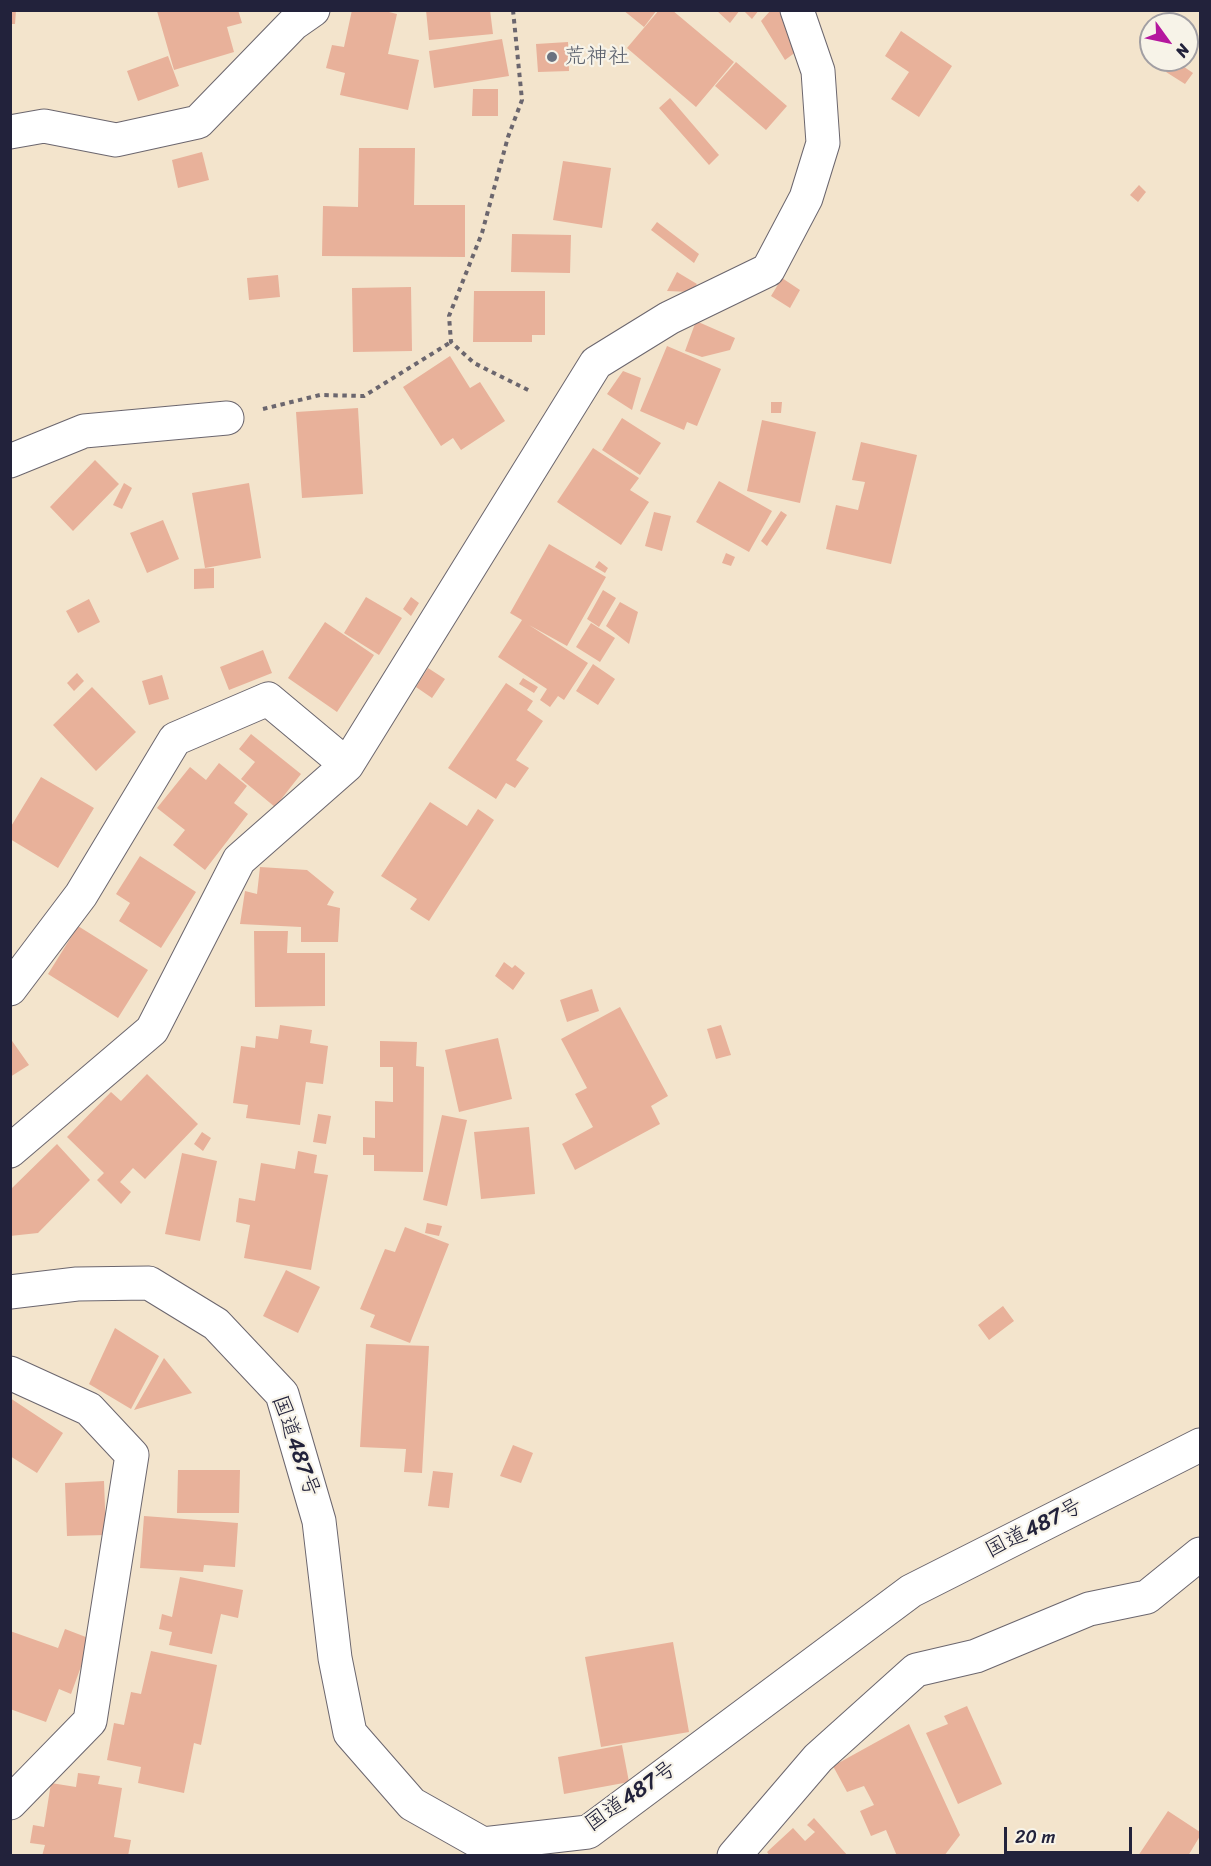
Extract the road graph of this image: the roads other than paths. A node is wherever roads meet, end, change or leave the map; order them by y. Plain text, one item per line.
1 (313, 10) edge
2 (797, 10) edge
3 (10, 132) edge
4 (227, 418) road end
5 (10, 461) edge
6 (347, 765) junction
7 (10, 989) edge
8 (10, 1151) edge
9 (10, 1292) edge
10 (10, 1373) edge
11 (1200, 1445) edge
12 (1200, 1554) edge
13 (10, 1803) edge
14 (735, 1856) edge

1 - 3 main road
2 - 6 main road
4 - 5 main road
6 - 7 main road
6 - 8 main road
9 - 11 main road, 国道487号
10 - 13 main road
12 - 14 main road

